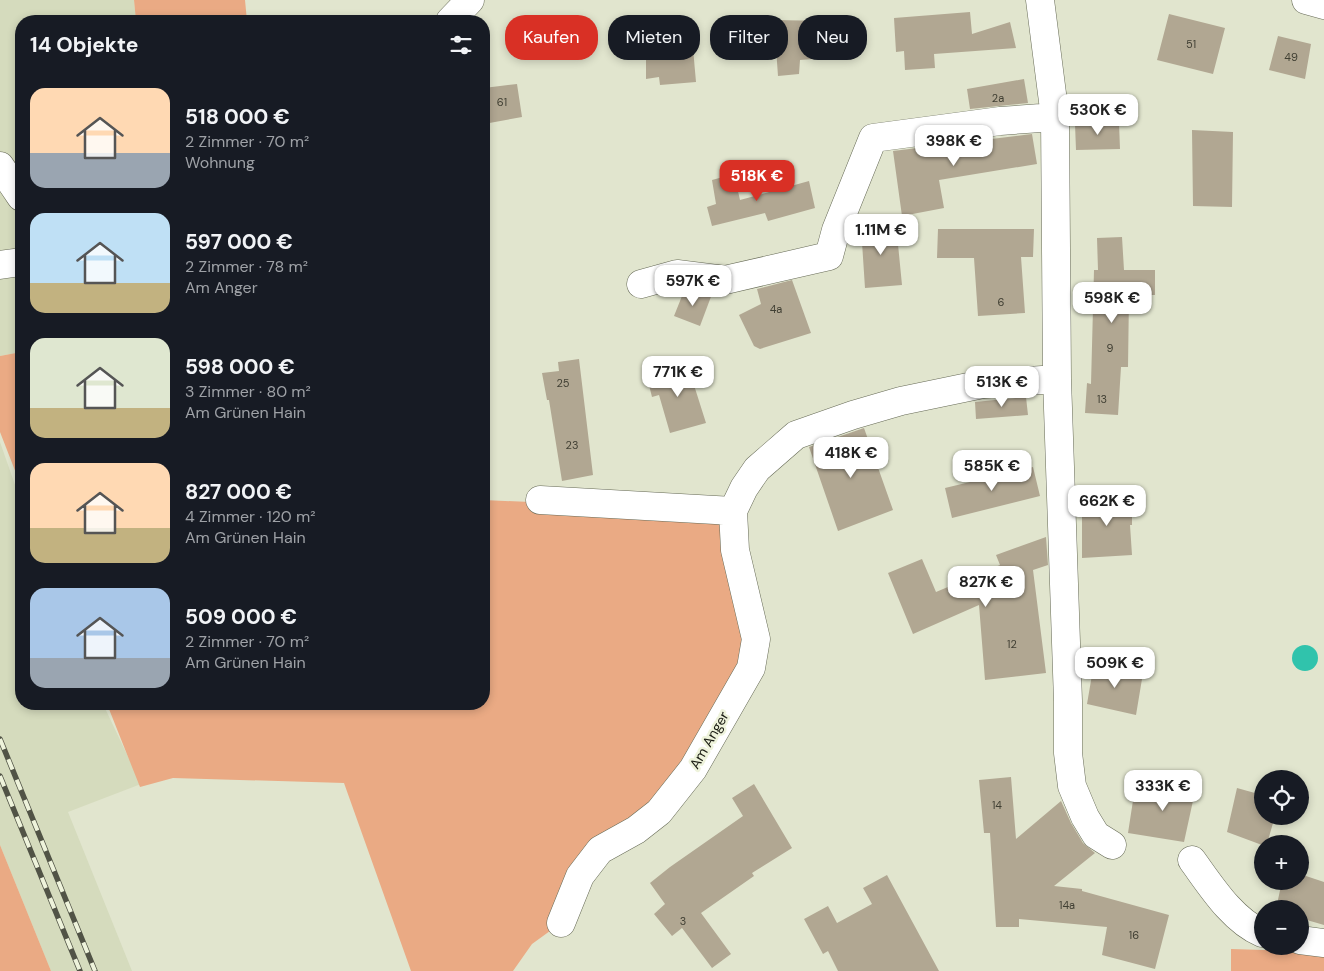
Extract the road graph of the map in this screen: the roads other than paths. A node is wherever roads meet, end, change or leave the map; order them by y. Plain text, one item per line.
1 (470, 0) edge
2 (1040, 0) edge
3 (1306, 0) edge
4 (1324, 5) edge
5 (456, 15) edge
6 (1055, 117) junction
7 (0, 166) edge
8 (15, 188) edge
9 (15, 263) edge
10 (0, 265) edge
11 (641, 284) dead end
12 (1057, 379) junction
13 (540, 500) dead end
14 (733, 511) junction
15 (1112, 844) dead end
16 (1192, 860) dead end
17 (561, 923) dead end
18 (1254, 929) edge
19 (1309, 941) edge
20 (1324, 943) edge

1 - 5 street
2 - 6 street
3 - 4 street
6 - 11 street
6 - 12 street
7 - 8 street
9 - 10 street
12 - 14 street, Am Anger
12 - 15 street
13 - 14 street
14 - 17 street, Am Anger
16 - 18 street
19 - 20 street

